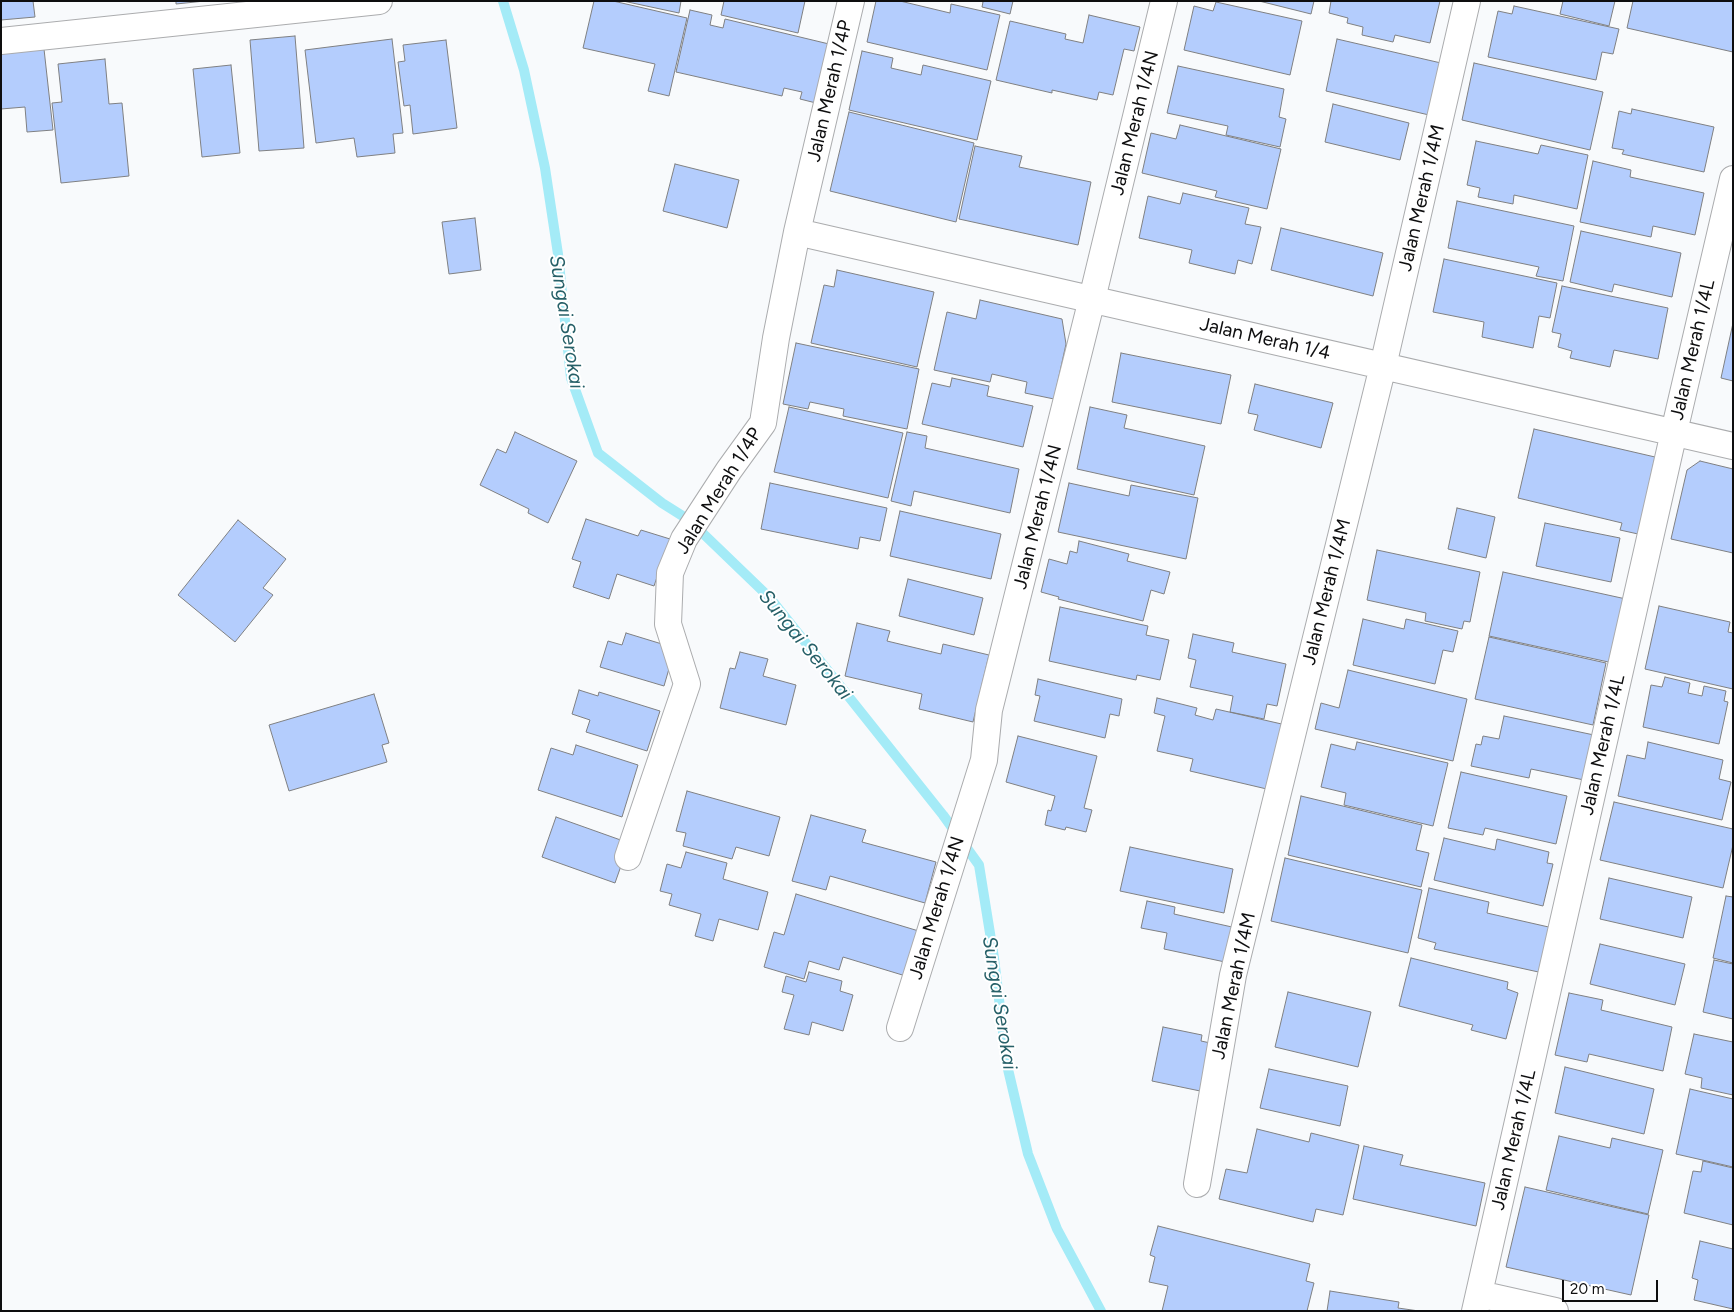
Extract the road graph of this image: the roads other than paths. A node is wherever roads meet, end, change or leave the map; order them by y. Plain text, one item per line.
1 (852, 1) edge
2 (1164, 1) edge
3 (1467, 1) edge
4 (379, 2) edge
5 (1, 41) edge
6 (1733, 179) edge
7 (797, 232) junction
8 (1092, 299) junction
9 (1383, 366) junction
10 (1674, 432) junction
11 (1733, 446) edge
12 (628, 857) dead end
13 (900, 1028) dead end
14 (1197, 1184) dead end
15 (1477, 1302) edge
16 (1556, 1311) edge

1 - 7 street, Jalan Merah 1/4P
2 - 8 street, Jalan Merah 1/4N
3 - 9 street, Jalan Merah 1/4M
4 - 5 street
6 - 10 street, Jalan Merah 1/4L
7 - 8 street, Jalan Merah 1/4
7 - 12 street, Jalan Merah 1/4P
8 - 9 street, Jalan Merah 1/4
8 - 13 street, Jalan Merah 1/4N
9 - 10 street, Jalan Merah 1/4
9 - 14 street, Jalan Merah 1/4M
10 - 11 street, Jalan Merah 1/4
10 - 15 street, Jalan Merah 1/4L
15 - 16 street

